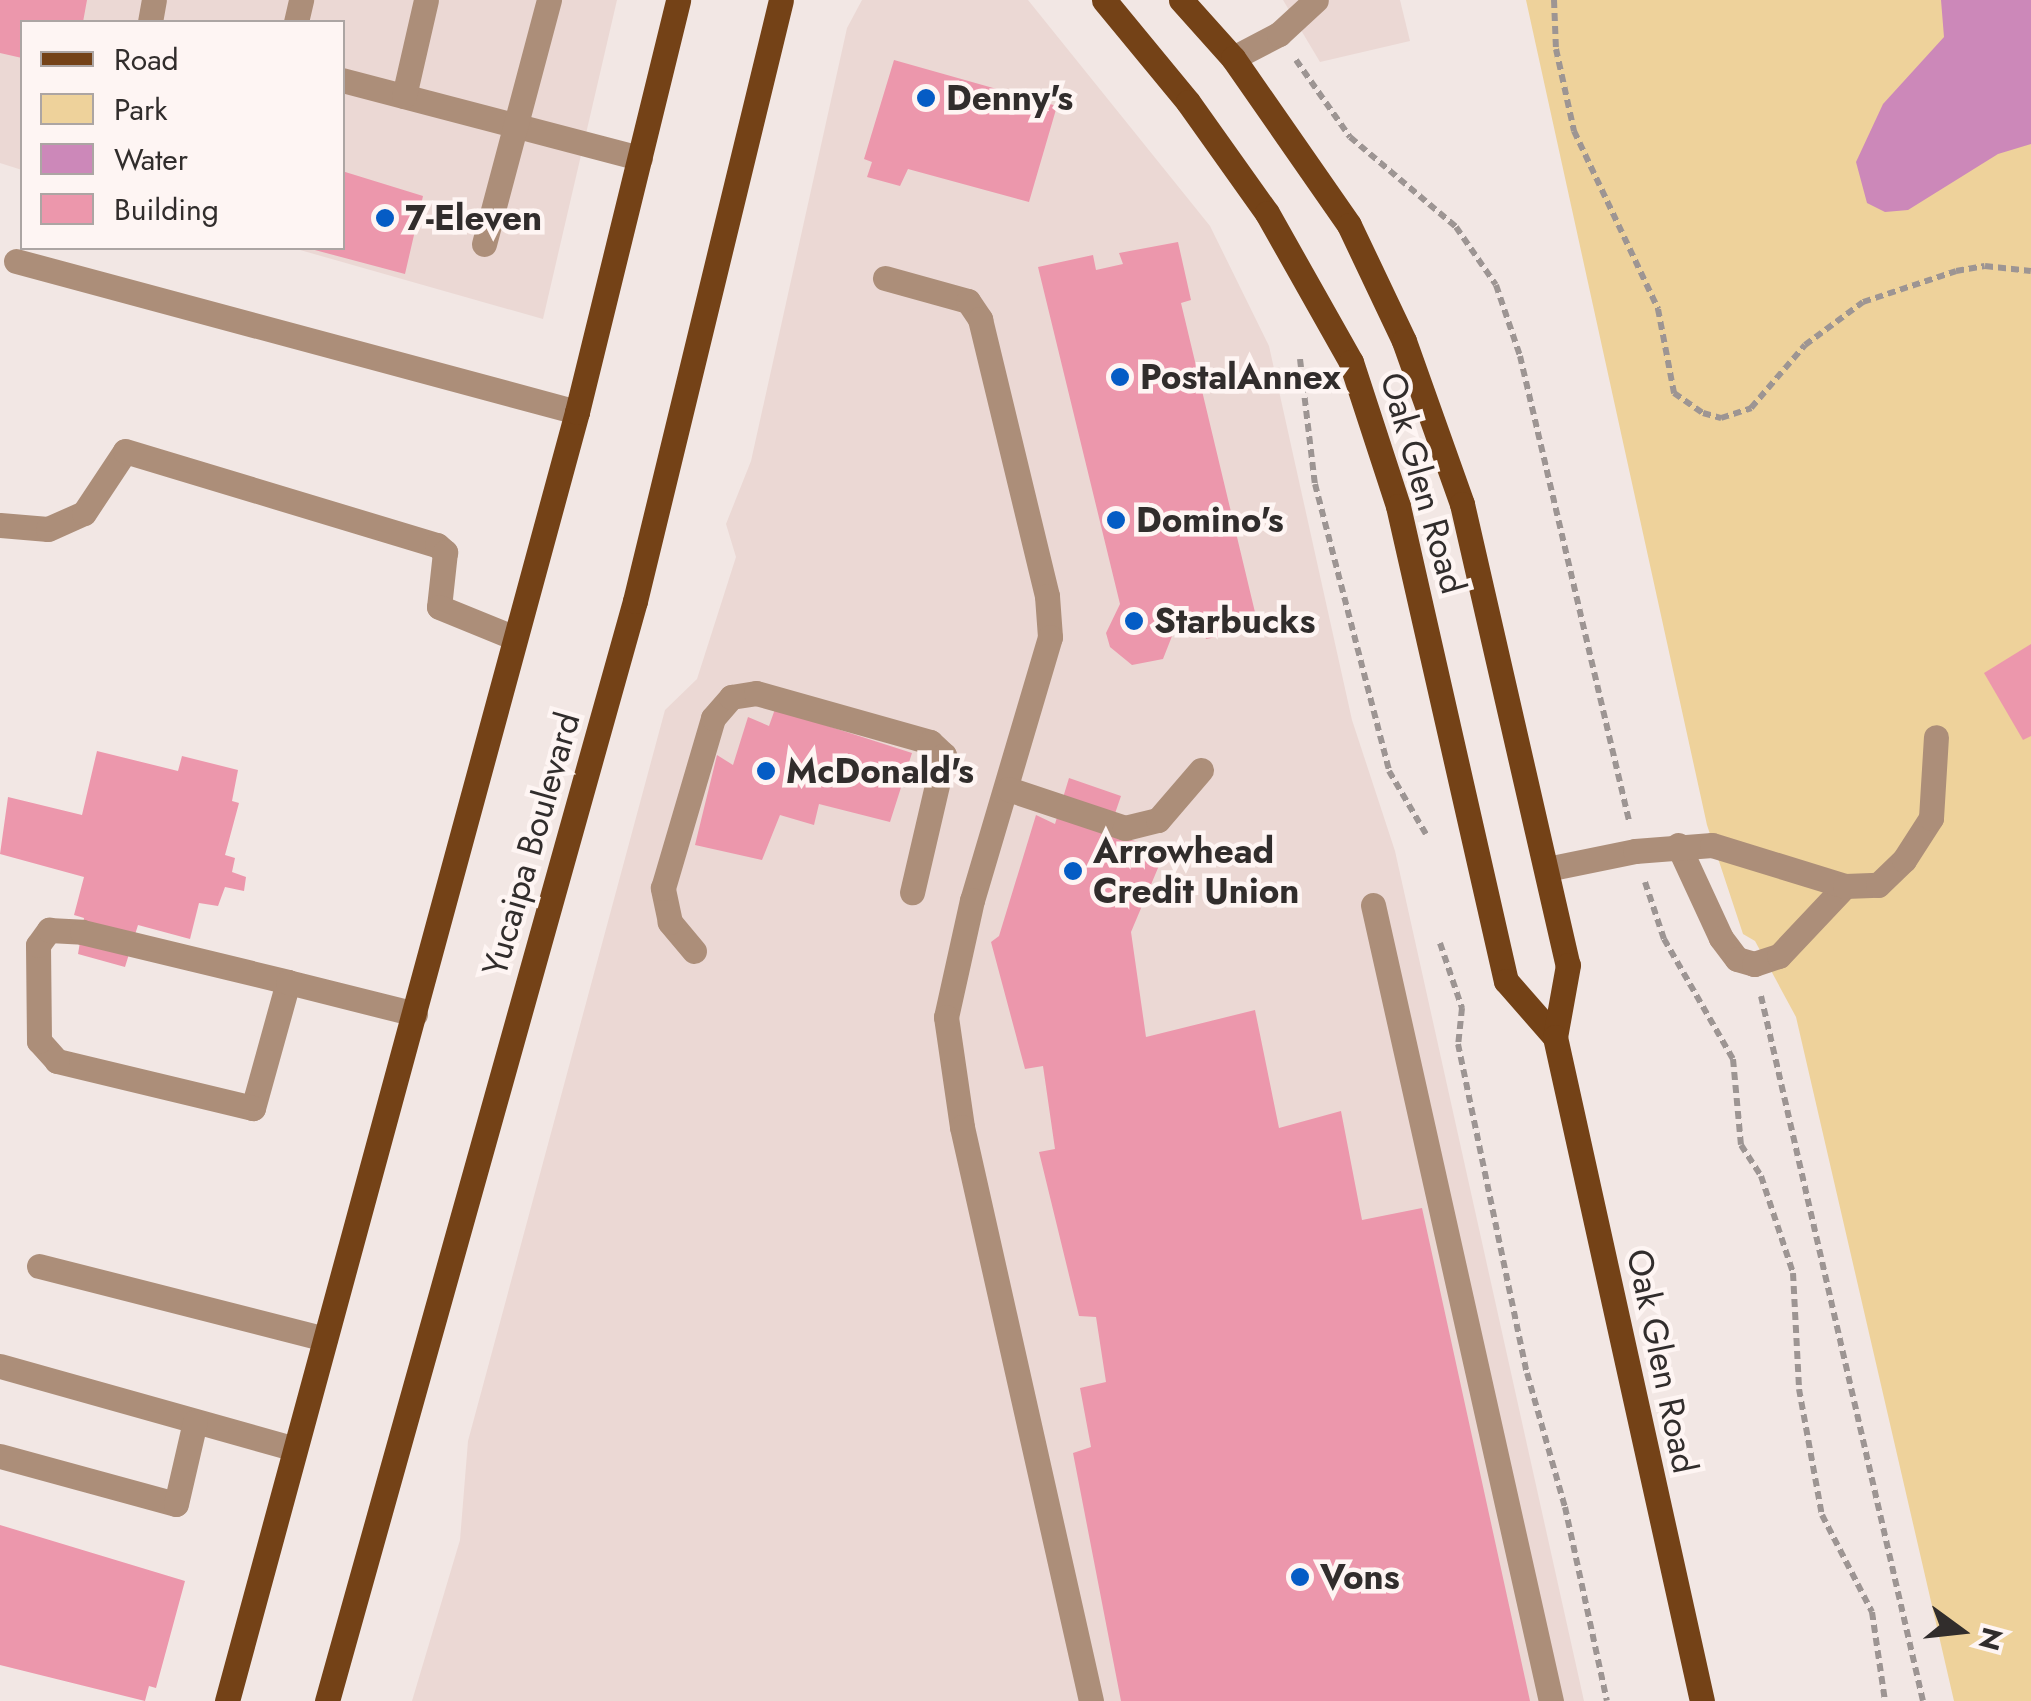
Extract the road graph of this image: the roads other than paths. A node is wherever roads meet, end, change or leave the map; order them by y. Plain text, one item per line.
1 (426, 0) edge
2 (549, 0) edge
3 (678, 0) edge
4 (781, 0) edge
5 (1104, 0) edge
6 (1181, 0) edge
7 (1316, 0) edge
8 (1233, 58) junction
9 (345, 81) edge
10 (404, 96) junction
11 (517, 126) junction
12 (640, 158) junction
13 (484, 244) dead end
14 (16, 260) dead end
15 (885, 278) dead end
16 (577, 412) junction
17 (0, 525) edge
18 (513, 637) junction
19 (1936, 737) dead end
20 (1201, 770) dead end
21 (1008, 789) junction
22 (1678, 845) junction
23 (1547, 869) junction
24 (1846, 886) junction
25 (912, 892) dead end
26 (1372, 905) dead end
27 (694, 951) dead end
28 (288, 982) junction
29 (415, 1014) junction
30 (1554, 1037) junction
31 (39, 1266) dead end
32 (325, 1339) junction
33 (0, 1366) edge
34 (195, 1422) junction
35 (295, 1448) junction
36 (0, 1456) edge
37 (227, 1701) edge
38 (328, 1701) edge
39 (1091, 1701) edge
40 (1551, 1701) edge
41 (1702, 1701) edge

1 - 10 lane
2 - 11 lane
3 - 12 main road, Yucaipa Boulevard
4 - 38 main road, Yucaipa Boulevard
5 - 30 main road, Oak Glen Road
6 - 8 main road, Oak Glen Road
7 - 8 lane
8 - 23 main road, Oak Glen Road
9 - 10 lane
10 - 11 lane
11 - 12 lane
11 - 13 lane
12 - 16 main road, Yucaipa Boulevard
14 - 16 lane
15 - 21 lane
16 - 18 main road, Yucaipa Boulevard
17 - 18 lane
18 - 29 main road, Yucaipa Boulevard
19 - 24 lane
20 - 21 lane
21 - 39 lane
22 - 23 lane
22 - 24 lane
22 - 24 lane
23 - 30 main road, Oak Glen Road
25 - 27 lane
26 - 40 lane
28 - 28 lane
28 - 29 lane
29 - 32 main road, Yucaipa Boulevard
30 - 41 main road, Oak Glen Road
31 - 32 lane
32 - 35 main road, Yucaipa Boulevard
33 - 34 lane
34 - 35 lane
34 - 36 lane
35 - 37 main road, Yucaipa Boulevard

